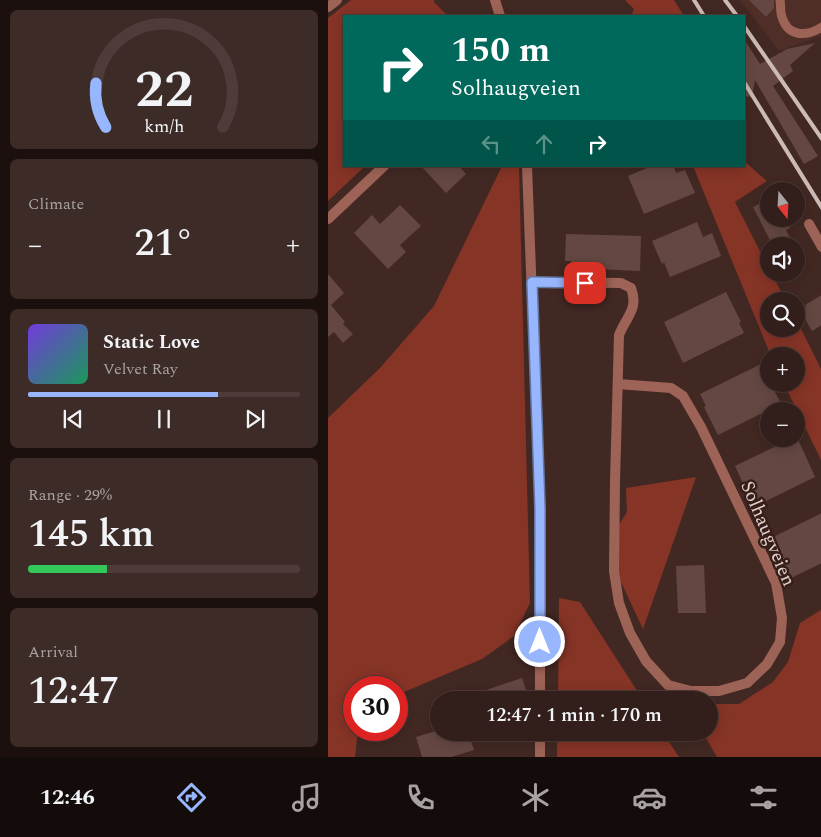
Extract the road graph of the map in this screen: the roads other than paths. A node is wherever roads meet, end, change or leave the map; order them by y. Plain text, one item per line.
1 (337, 0) edge
2 (495, 0) edge
3 (780, 0) edge
4 (328, 7) edge
5 (500, 15) edge
6 (822, 27) edge
7 (383, 167) edge
8 (527, 167) edge
9 (328, 219) edge
10 (809, 224) dead end
11 (822, 247) edge
12 (532, 282) junction
13 (618, 384) junction
14 (540, 691) edge
15 (540, 741) edge
16 (540, 757) edge

1 - 4 street
2 - 5 street
3 - 6 lane
7 - 9 street
8 - 12 street
10 - 11 street
12 - 13 street, Solhaugveien
12 - 14 street
13 - 13 street, Solhaugveien
15 - 16 street

